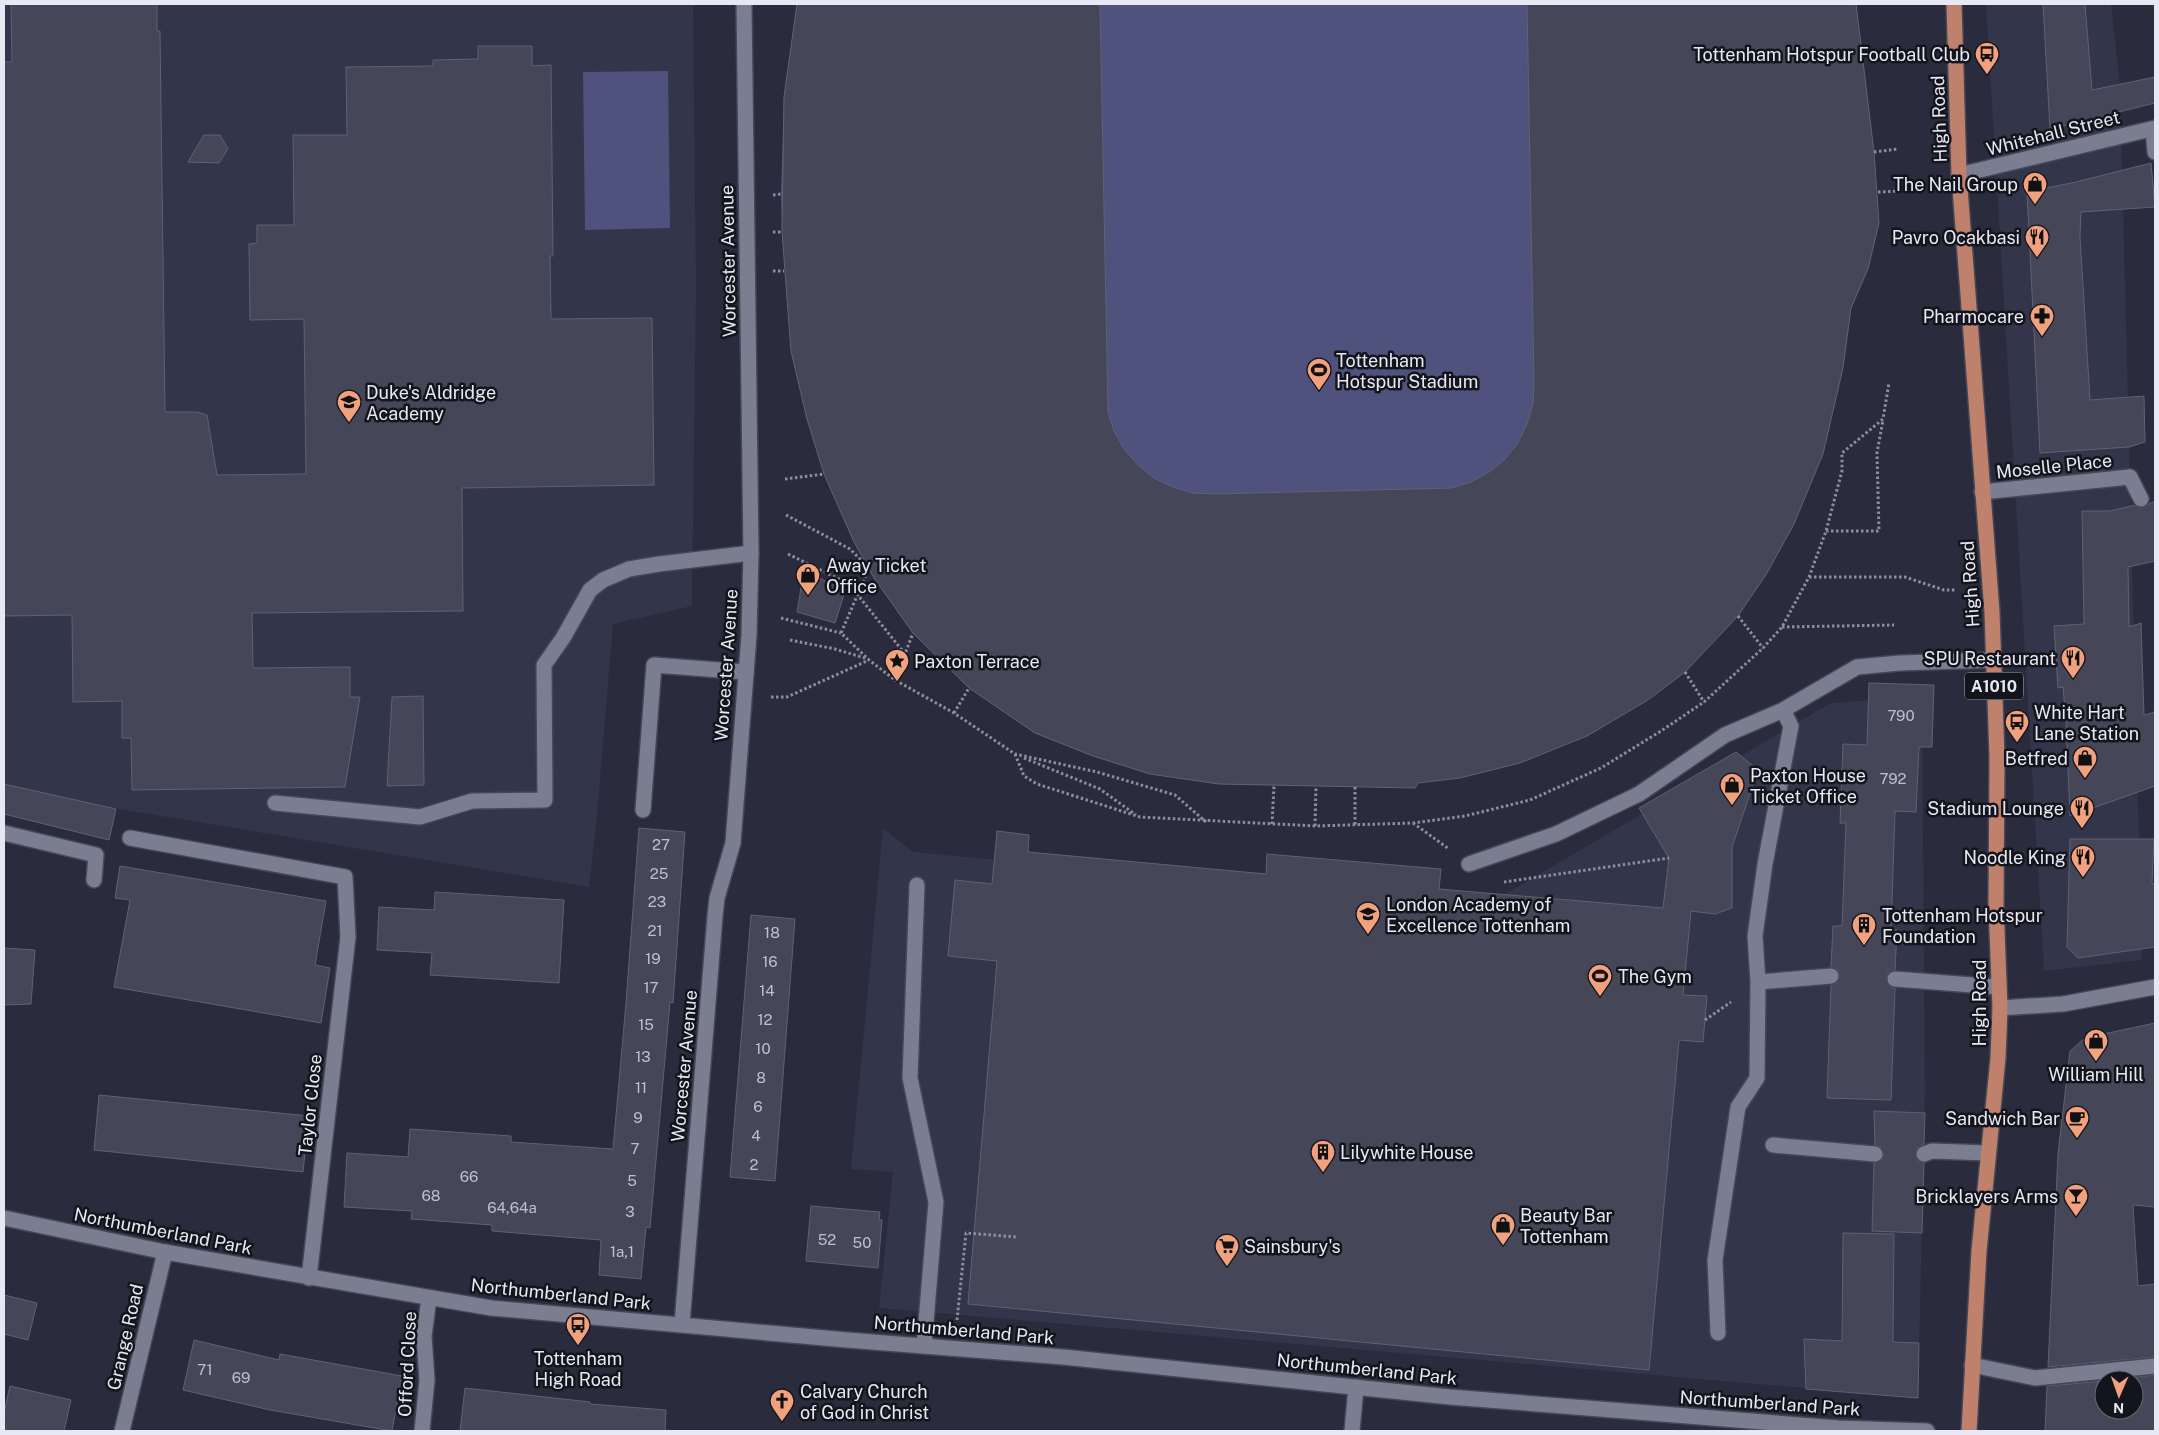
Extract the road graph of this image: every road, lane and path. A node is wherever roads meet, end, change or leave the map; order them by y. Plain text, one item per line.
1 (744, 4) edge
2 (1954, 4) edge
3 (2154, 128) edge
4 (1898, 149) dead end
5 (1874, 152) dead end
6 (2155, 152) edge
7 (1959, 176) junction
8 (1901, 190) dead end
9 (1878, 192) dead end
10 (781, 194) dead end
11 (773, 195) dead end
12 (772, 232) dead end
13 (782, 232) dead end
14 (773, 271) dead end
15 (784, 271) dead end
16 (1889, 383) dead end
17 (1883, 419) junction
18 (824, 474) dead end
19 (785, 479) dead end
20 (1982, 492) junction
21 (2140, 500) dead end
22 (786, 515) dead end
23 (1826, 532) junction
24 (751, 554) junction
25 (788, 554) dead end
26 (1809, 578) junction
27 (1955, 590) dead end
28 (857, 594) junction
29 (1738, 616) dead end
30 (780, 618) dead end
31 (1894, 625) dead end
32 (1782, 627) junction
33 (841, 633) junction
34 (913, 633) dead end
35 (790, 640) dead end
36 (1762, 648) junction
37 (905, 654) junction
38 (869, 660) junction
39 (1993, 660) junction
40 (746, 672) junction
41 (1685, 672) dead end
42 (895, 680) junction
43 (969, 688) dead end
44 (771, 697) dead end
45 (1704, 702) junction
46 (1783, 710) junction
47 (954, 713) junction
48 (1015, 754) junction
49 (1274, 786) dead end
50 (1316, 786) dead end
51 (1355, 787) dead end
52 (275, 803) dead end
53 (643, 810) dead end
54 (1140, 818) junction
55 (1206, 822) junction
56 (1272, 824) junction
57 (1315, 826) junction
58 (1355, 826) junction
59 (4, 833) edge
60 (130, 838) dead end
61 (1469, 864) dead end
62 (94, 880) dead end
63 (916, 884) dead end
64 (1831, 976) dead end
65 (1895, 979) dead end
66 (1758, 982) junction
67 (1998, 987) junction
68 (2155, 987) edge
69 (2000, 1008) junction
70 (1773, 1145) dead end
71 (1988, 1153) junction
72 (1875, 1154) dead end
73 (1924, 1154) dead end
74 (4, 1218) edge
75 (1017, 1238) dead end
76 (165, 1252) junction
77 (310, 1278) junction
78 (429, 1298) junction
79 (958, 1320) dead end
80 (682, 1324) junction
81 (1718, 1333) dead end
82 (924, 1346) junction
83 (1972, 1364) junction
84 (2155, 1366) edge
85 (1356, 1387) junction
86 (122, 1431) edge
87 (422, 1431) edge
88 (1352, 1431) edge
89 (1927, 1431) edge
90 (1968, 1431) edge

1 - 24 street, Worcester Avenue
2 - 7 main road, High Road / A1010
3 - 6 street
3 - 7 street, Whitehall Street
4 - 5 path
7 - 20 main road, High Road / A1010
8 - 9 path
10 - 11 path
12 - 13 path
14 - 15 path
16 - 17 path
17 - 23 path
17 - 23 path
18 - 19 path
20 - 21 street, Moselle Place
20 - 39 main road, High Road / A1010
22 - 28 path
23 - 26 path
24 - 40 street, Worcester Avenue
24 - 52 street
25 - 28 path
26 - 27 path
26 - 32 path
28 - 33 path
28 - 37 path
29 - 36 path
30 - 33 path
31 - 32 path
32 - 36 path
33 - 38 path
34 - 37 path
35 - 38 path
36 - 45 path
37 - 42 path
38 - 42 path
38 - 44 path
39 - 46 street
39 - 67 main road, High Road / A1010
40 - 53 street
40 - 80 street, Worcester Avenue
41 - 45 path
42 - 47 path
43 - 47 path
45 - 58 path
46 - 61 street
46 - 66 street
47 - 48 path
48 - 54 path
48 - 54 path
48 - 55 path
49 - 56 path
50 - 57 path
51 - 58 path
54 - 55 path
55 - 56 path
56 - 57 path
57 - 58 path
59 - 62 street
60 - 77 street, Taylor Close
63 - 82 street
64 - 66 street
65 - 67 street
66 - 81 street
67 - 69 main road, High Road / A1010
68 - 69 street
69 - 71 main road, High Road / A1010
70 - 72 street
71 - 73 street
71 - 83 main road, High Road / A1010
74 - 76 street, Northumberland Park
75 - 79 path
76 - 77 street, Northumberland Park
76 - 86 street, Grange Road
77 - 78 street, Northumberland Park
78 - 80 street, Northumberland Park
78 - 87 street, Offord Close
80 - 82 street, Northumberland Park
82 - 85 street, Northumberland Park
83 - 84 street
83 - 90 main road, High Road / A1010
85 - 88 street
85 - 89 street, Northumberland Park

